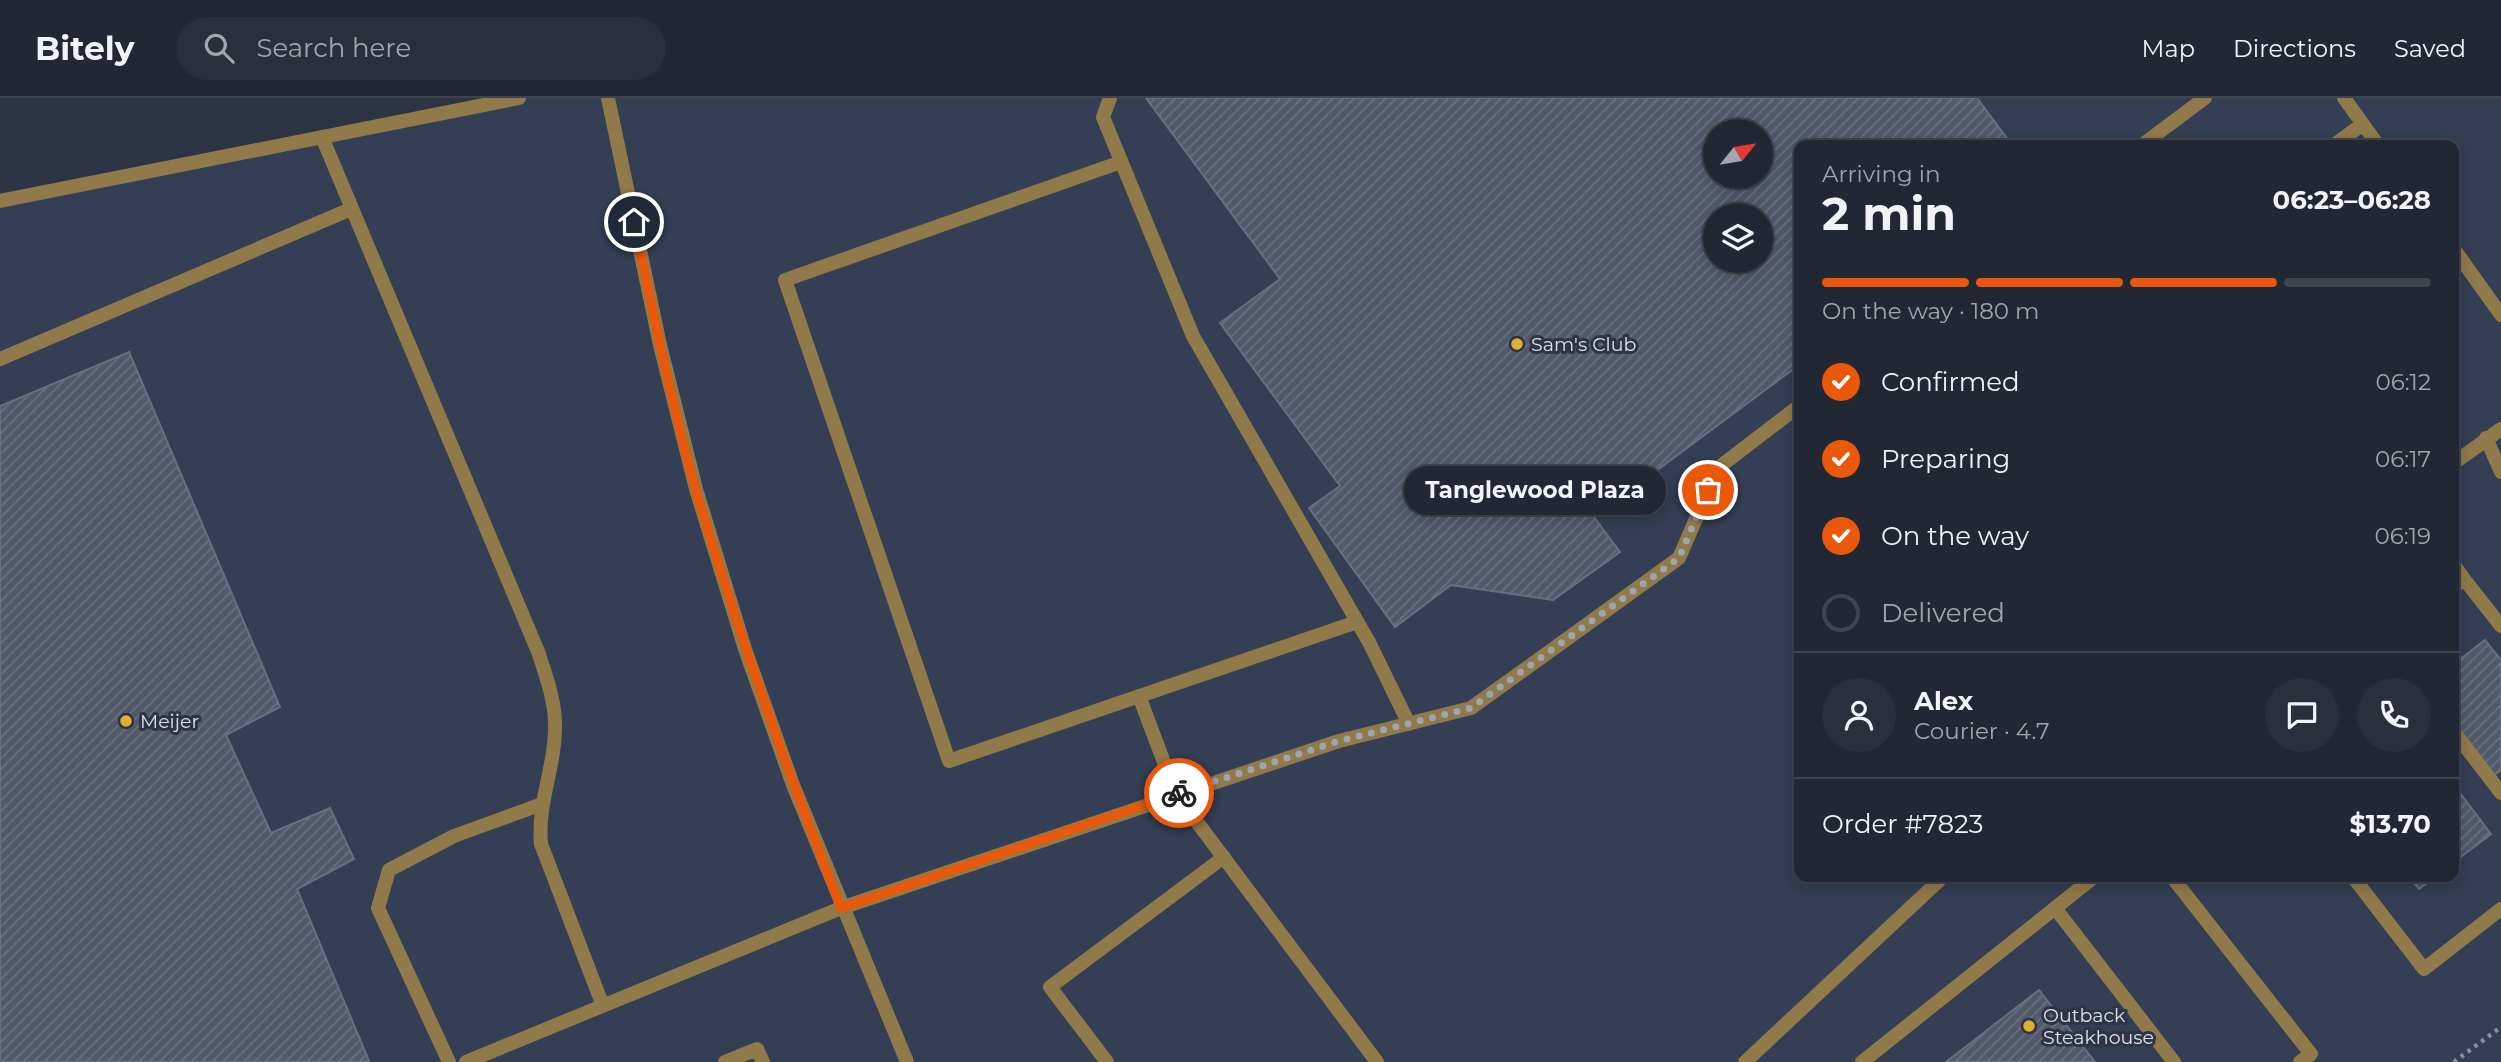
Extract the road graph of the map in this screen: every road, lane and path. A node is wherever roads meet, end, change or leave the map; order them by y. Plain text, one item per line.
1 (519, 98) edge
2 (608, 98) edge
3 (1110, 98) edge
4 (2205, 98) edge
5 (2344, 98) edge
6 (2363, 124) junction
7 (322, 137) junction
8 (2149, 140) edge
9 (2341, 140) edge
10 (2374, 140) edge
11 (1121, 162) junction
12 (0, 201) edge
13 (351, 209) junction
14 (2459, 256) edge
15 (2501, 314) edge
16 (0, 359) edge
17 (1794, 410) edge
18 (2501, 429) edge
19 (2486, 438) junction
20 (2459, 459) edge
21 (2501, 472) edge
22 (2459, 583) edge
23 (1357, 622) junction
24 (2501, 626) edge
25 (1139, 696) junction
26 (1409, 724) junction
27 (2459, 738) edge
28 (2501, 793) edge
29 (1176, 794) junction
30 (542, 804) junction
31 (1224, 857) junction
32 (1938, 882) edge
33 (2088, 882) edge
34 (2176, 882) edge
35 (2357, 882) edge
36 (841, 908) junction
37 (2055, 908) junction
38 (2501, 909) edge
39 (603, 1006) junction
40 (2501, 1027) edge
41 (449, 1062) edge
42 (466, 1062) edge
43 (724, 1062) edge
44 (763, 1062) edge
45 (907, 1062) edge
46 (1107, 1062) edge
47 (1377, 1062) edge
48 (1745, 1062) edge
49 (1862, 1062) edge
50 (2174, 1062) edge
51 (2300, 1062) edge
52 (2454, 1062) edge

1 - 7 street
2 - 36 street
3 - 11 street
4 - 8 street
5 - 6 street
6 - 9 street
6 - 10 street
7 - 12 street
7 - 13 street
11 - 23 street
11 - 25 street
13 - 16 street
13 - 30 street
14 - 15 street
17 - 26 street
18 - 19 street
19 - 20 street
19 - 21 street
22 - 24 street
23 - 25 street
23 - 26 street
25 - 29 street
26 - 29 street
27 - 28 street
29 - 31 street
29 - 36 street
30 - 39 street
30 - 41 street
31 - 46 street
31 - 47 street
32 - 48 street
33 - 37 street
34 - 51 street
35 - 38 street
36 - 39 street
36 - 45 street
37 - 49 street
37 - 50 street
39 - 42 street
40 - 52 path
43 - 44 street

